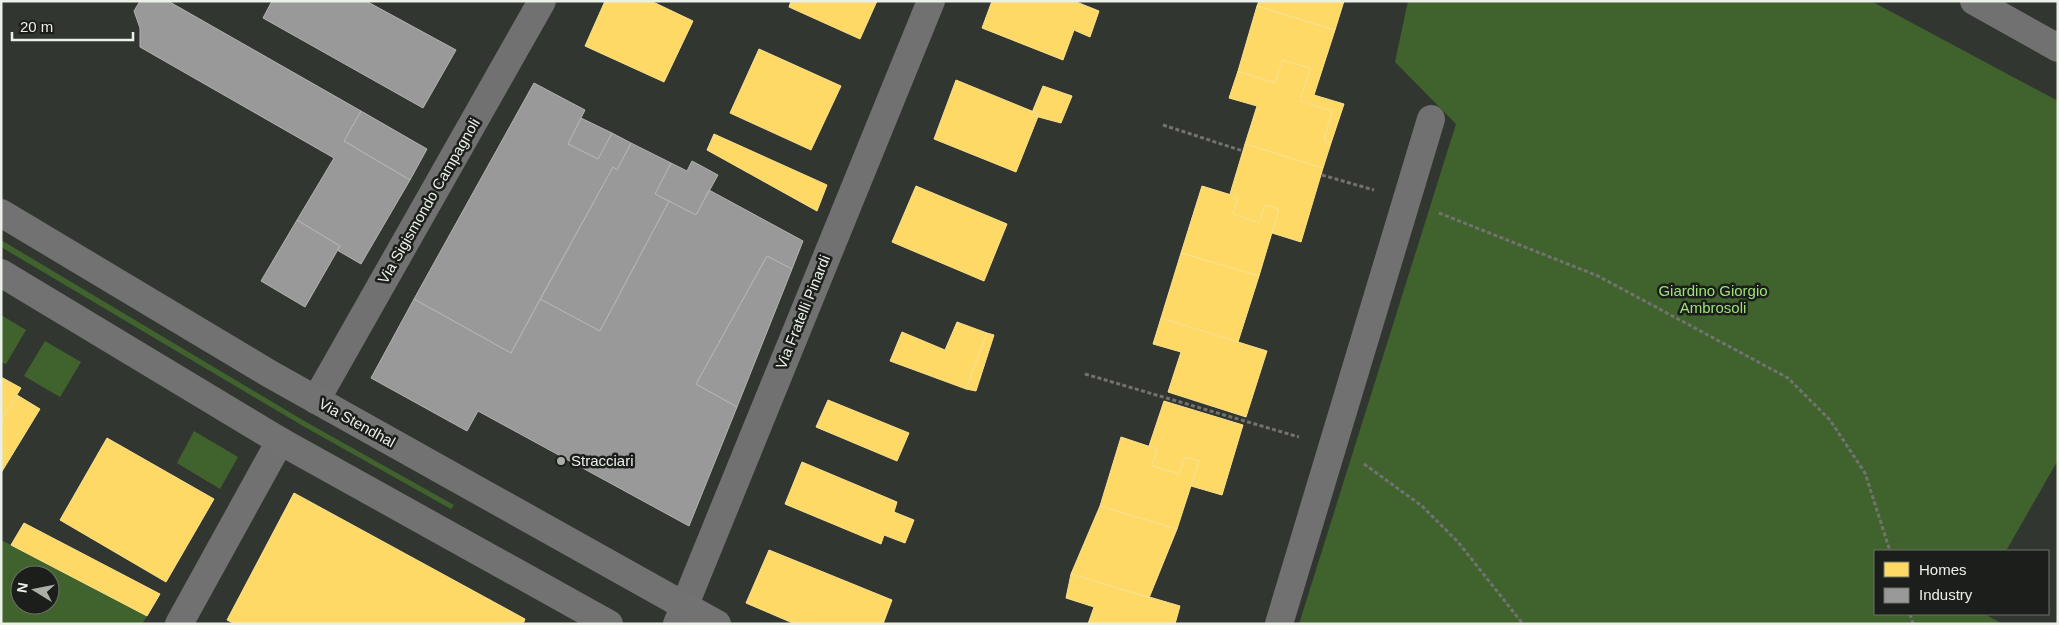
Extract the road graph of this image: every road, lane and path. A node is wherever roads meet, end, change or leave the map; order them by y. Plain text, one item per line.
1 (542, 1) edge
2 (931, 1) edge
3 (1974, 1) edge
4 (2058, 48) edge
5 (1432, 119) dead end
6 (1163, 125) dead end
7 (1243, 151) dead end
8 (1322, 175) dead end
9 (1408, 201) junction
10 (1, 213) edge
11 (1, 273) edge
12 (316, 400) junction
13 (280, 441) junction
14 (1890, 550) edge
15 (680, 614) edge
16 (179, 624) edge
17 (609, 624) edge
18 (717, 624) edge
19 (1279, 624) edge

1 - 12 street, Via Sigismondo Campagnoli
2 - 15 street, Via Fratelli Pinardi
3 - 4 street
5 - 9 street
6 - 7 path
8 - 9 path
9 - 14 path
9 - 19 street
10 - 12 main road, Via Stendhal
11 - 13 main road
12 - 15 main road, Via Stendhal
13 - 16 street
13 - 17 main road
15 - 18 main road, Via Stendhal

